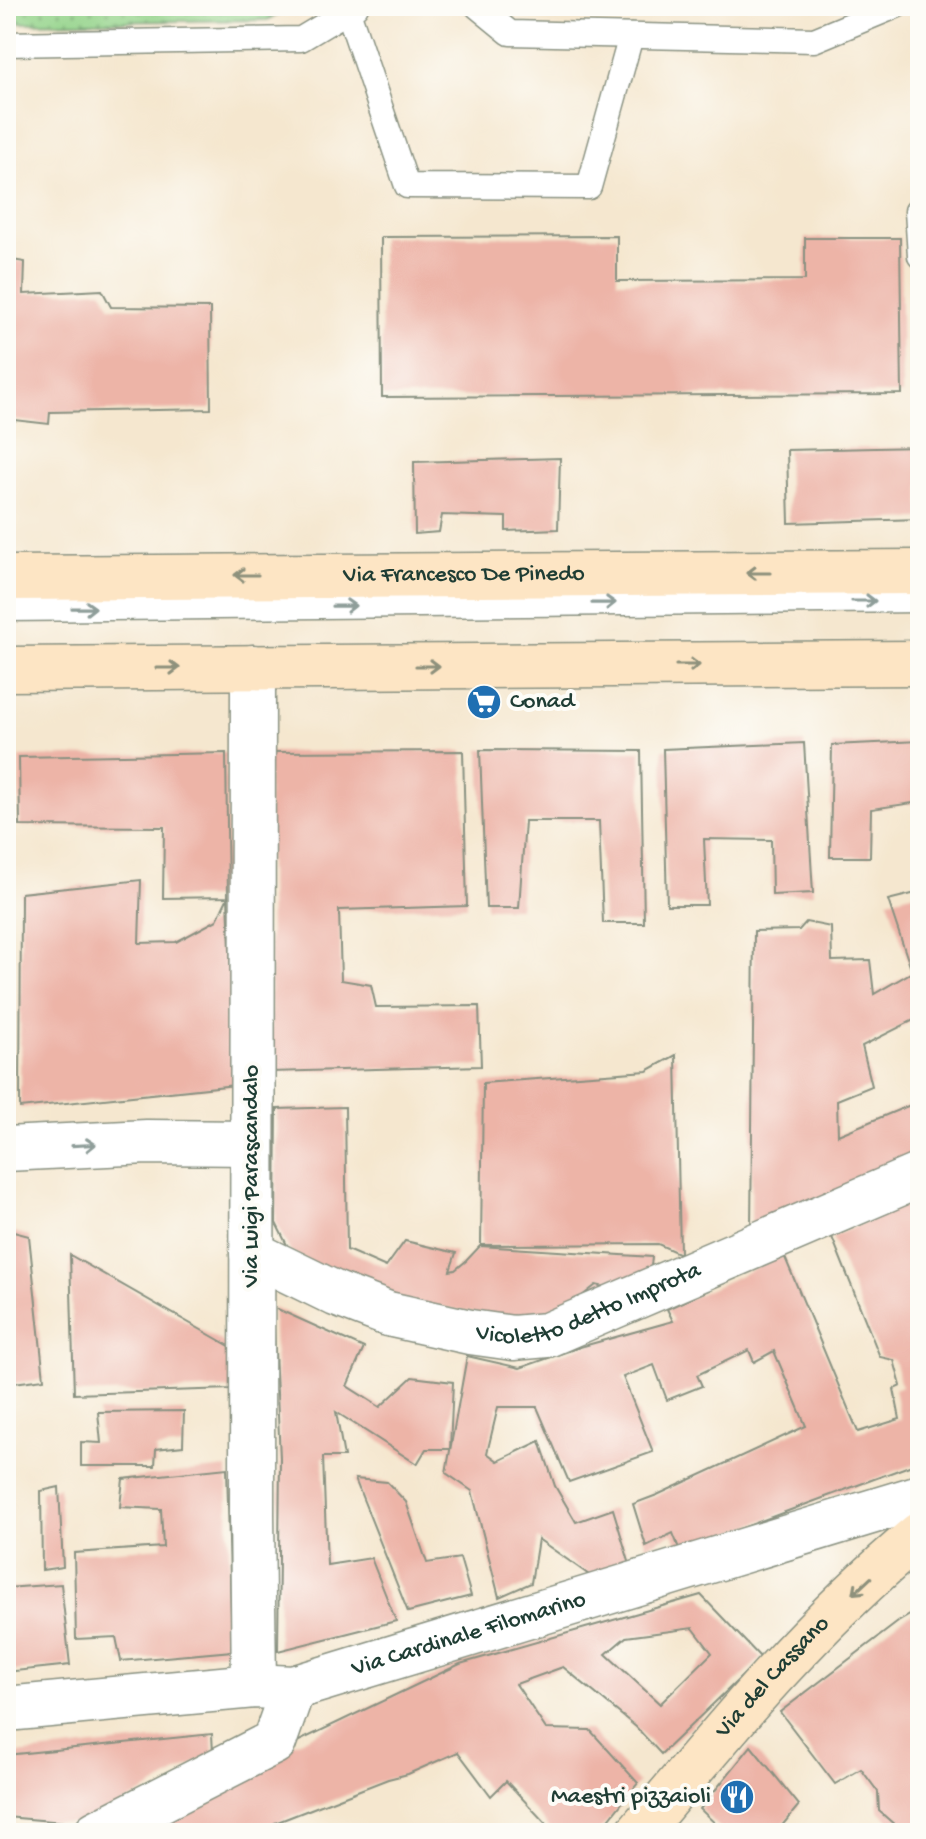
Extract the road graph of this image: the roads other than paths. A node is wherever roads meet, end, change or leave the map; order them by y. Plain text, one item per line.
1 (477, 6) edge
2 (896, 6) edge
3 (352, 8) edge
4 (631, 36) junction
5 (6, 44) edge
6 (920, 211) edge
7 (920, 256) edge
8 (920, 572) edge
9 (6, 578) edge
10 (920, 600) edge
11 (6, 609) edge
12 (920, 663) edge
13 (253, 667) junction
14 (6, 669) edge
15 (252, 1143) junction
16 (6, 1149) edge
17 (920, 1175) edge
18 (252, 1253) junction
19 (920, 1497) edge
20 (920, 1534) edge
21 (274, 1687) junction
22 (6, 1709) edge
23 (96, 1833) edge
24 (638, 1833) edge

1 - 4 lane
2 - 4 lane
3 - 4 lane
3 - 5 lane
6 - 7 lane
8 -> 9 main road, Via Francesco De Pinedo
11 -> 10 lane
13 -> 12 main road
14 -> 13 main road
13 - 15 street, Via Luigi Parascandalo
16 -> 15 street
15 - 18 street, Via Luigi Parascandalo
17 - 18 street, Vicoletto detto Improta
18 - 21 street, Via Luigi Parascandalo
19 - 21 street, Via Cardinale Filomarino
20 -> 24 main road, Via del Cassano
21 - 22 street, Via Cardinale Filomarino
21 - 23 street, Via Luigi Parascandalo

